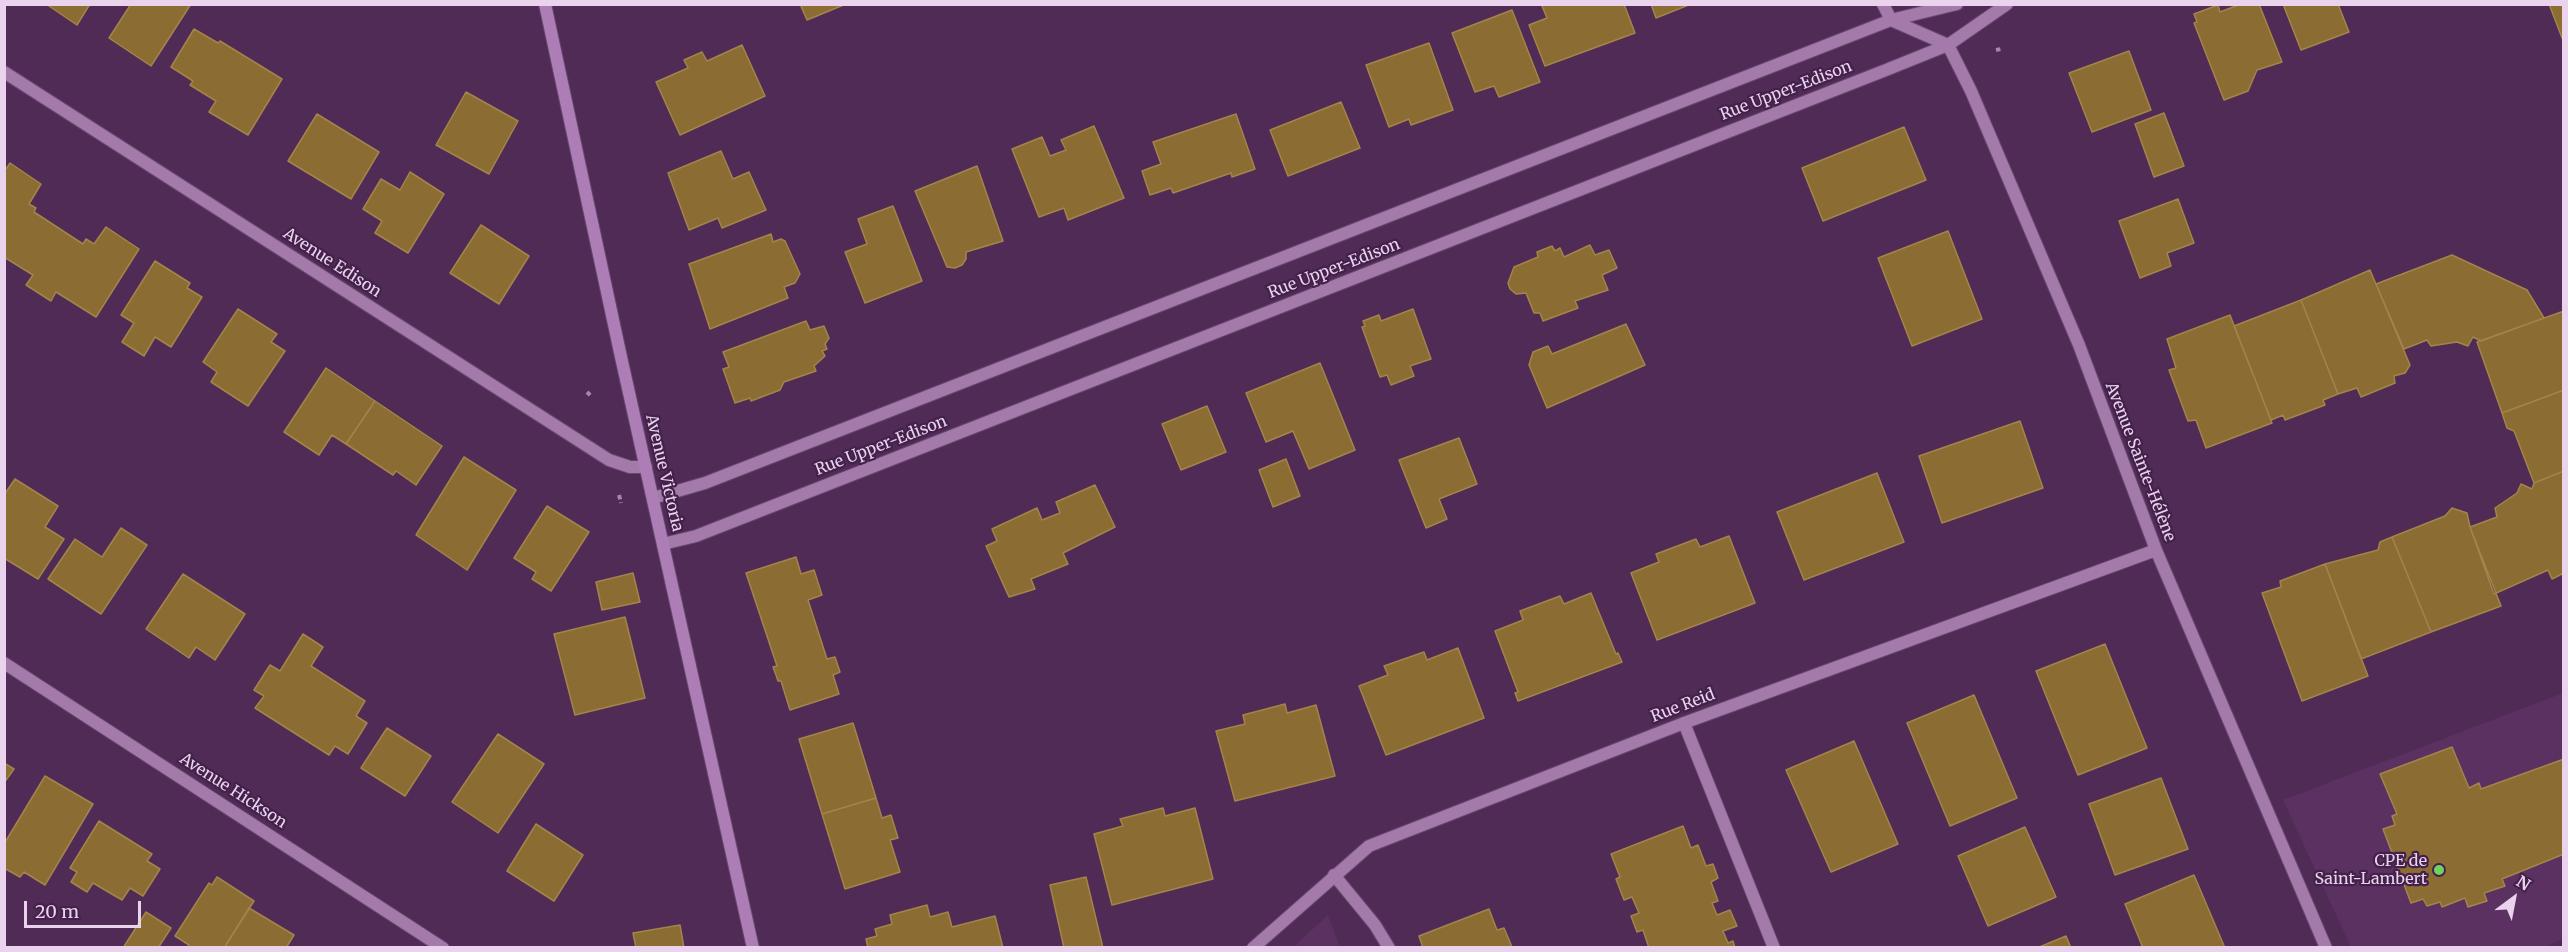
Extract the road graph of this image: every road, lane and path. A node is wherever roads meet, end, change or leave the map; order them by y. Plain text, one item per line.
1 (545, 4) edge
2 (1883, 4) edge
3 (1957, 4) edge
4 (2007, 4) edge
5 (1891, 20) junction
6 (1948, 45) junction
7 (4, 72) edge
8 (587, 392) dead end
9 (592, 397) dead end
10 (646, 467) junction
11 (619, 495) dead end
12 (652, 498) junction
13 (621, 503) dead end
14 (663, 544) junction
15 (2156, 550) junction
16 (4, 663) edge
17 (1684, 723) junction
18 (1334, 875) junction
19 (443, 948) edge
20 (753, 948) edge
21 (1252, 948) edge
22 (1389, 948) edge
23 (1774, 948) edge
24 (2326, 948) edge

1 - 10 street, Avenue Victoria
2 - 5 street
3 - 5 street, Rue Upper-Edison
4 - 6 street, Rue Upper-Edison
5 - 6 street
5 - 12 street, Rue Upper-Edison
6 - 14 street, Rue Upper-Edison
6 - 15 street, Avenue Sainte-Hélène
7 - 10 street, Avenue Edison
8 - 9 path
10 - 12 street, Avenue Victoria
11 - 13 path
12 - 14 street, Avenue Victoria
14 - 20 street, Avenue Victoria
15 - 17 street, Rue Reid
15 - 24 street, Avenue Sainte-Hélène
16 - 19 street, Avenue Hickson
17 - 18 street, Rue Reid
17 - 23 street
18 - 21 street, Rue Reid
18 - 22 street

